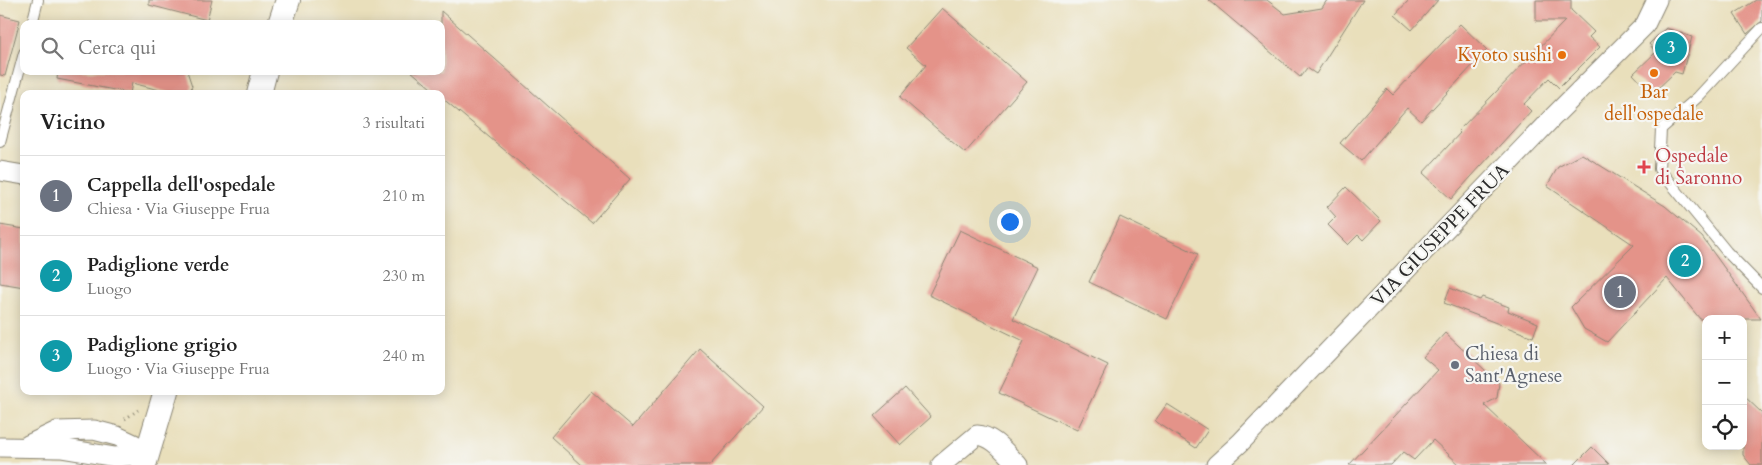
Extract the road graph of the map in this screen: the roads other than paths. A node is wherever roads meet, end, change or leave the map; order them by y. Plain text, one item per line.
1 (38, 0) edge
2 (288, 0) edge
3 (1657, 0) edge
4 (33, 20) edge
5 (281, 20) edge
6 (1762, 28) edge
7 (20, 69) edge
8 (265, 75) edge
9 (259, 90) edge
10 (0, 142) edge
11 (0, 170) edge
12 (20, 174) edge
13 (1762, 288) edge
14 (165, 395) edge
15 (0, 447) edge
16 (145, 460) edge
17 (941, 465) edge
18 (1018, 465) edge
19 (1216, 465) edge

1 - 4 lane
2 - 5 street
3 - 19 street, VIA GIUSEPPE FRUA
6 - 13 lane
7 - 10 lane
8 - 9 street
11 - 12 street
14 - 16 street
15 - 16 street
17 - 18 street

